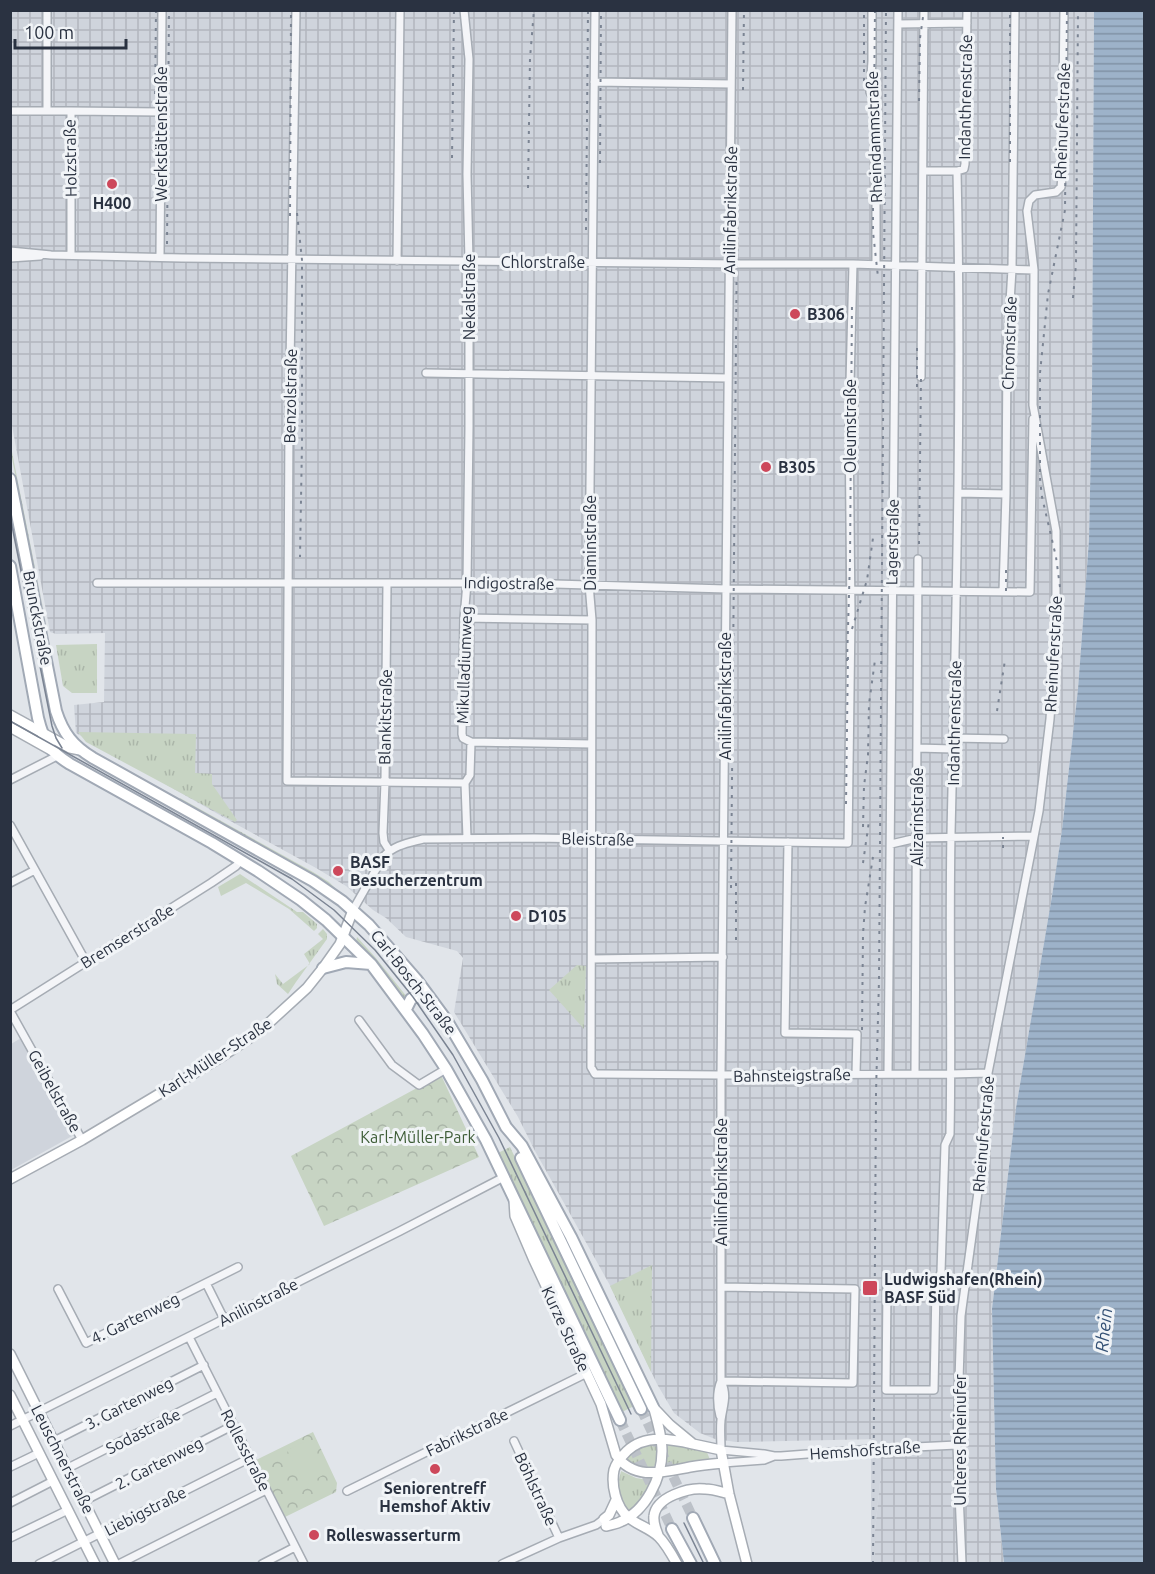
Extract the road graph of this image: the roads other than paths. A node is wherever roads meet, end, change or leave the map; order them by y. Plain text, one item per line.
1 (48, 10) edge
2 (162, 10) edge
3 (297, 10) edge
4 (399, 10) edge
5 (464, 10) edge
6 (595, 10) edge
7 (732, 10) edge
8 (872, 10) edge
9 (898, 10) edge
10 (924, 10) edge
11 (967, 10) edge
12 (1015, 10) edge
13 (1064, 10) edge
14 (924, 23) junction
15 (898, 24) junction
16 (967, 24) junction
17 (594, 82) junction
18 (731, 84) junction
19 (10, 111) edge
20 (47, 111) junction
21 (70, 111) junction
22 (161, 112) junction
23 (923, 171) junction
24 (957, 171) junction
25 (10, 251) edge
26 (26, 255) junction
27 (71, 255) junction
28 (160, 257) junction
29 (10, 258) edge
30 (293, 260) junction
31 (397, 261) junction
32 (469, 262) junction
33 (592, 262) junction
34 (729, 264) junction
35 (852, 264) junction
36 (876, 264) junction
37 (894, 265) junction
38 (922, 265) junction
39 (959, 267) junction
40 (1012, 269) junction
41 (1034, 270) junction
42 (426, 373) dead end
43 (469, 374) junction
44 (591, 375) junction
45 (921, 377) dead end
46 (728, 378) junction
47 (1033, 405) junction
48 (10, 479) edge
49 (957, 493) junction
50 (1006, 494) junction
51 (918, 559) dead end
52 (10, 566) edge
53 (97, 583) dead end
54 (289, 583) junction
55 (387, 583) junction
56 (467, 583) junction
57 (589, 584) junction
58 (726, 589) junction
59 (851, 589) junction
60 (891, 590) junction
61 (918, 590) junction
62 (957, 591) junction
63 (1003, 591) junction
64 (14, 601) edge
65 (464, 618) junction
66 (592, 620) junction
67 (10, 715) edge
68 (10, 728) edge
69 (42, 732) junction
70 (953, 738) junction
71 (1004, 739) dead end
72 (471, 742) junction
73 (591, 744) junction
74 (917, 748) junction
75 (953, 749) junction
76 (80, 750) junction
77 (54, 753) junction
78 (10, 780) edge
79 (385, 782) junction
80 (465, 783) junction
81 (10, 825) edge
82 (1034, 836) junction
83 (467, 838) junction
84 (917, 838) junction
85 (951, 838) junction
86 (591, 839) junction
87 (724, 841) junction
88 (788, 842) junction
89 (848, 843) joint
90 (891, 844) junction
91 (389, 850) junction
92 (241, 860) junction
93 (35, 870) junction
94 (10, 883) edge
95 (353, 910) junction
96 (344, 936) junction
97 (723, 957) junction
98 (591, 959) junction
99 (86, 962) junction
100 (370, 964) junction
101 (323, 968) junction
102 (435, 1004) junction
103 (405, 1009) junction
104 (10, 1010) edge
105 (359, 1020) dead end
106 (446, 1069) junction
107 (988, 1072) junction
108 (595, 1074) joint
109 (856, 1074) junction
110 (888, 1074) junction
111 (915, 1074) junction
112 (951, 1074) junction
113 (721, 1075) junction
114 (506, 1127) junction
115 (82, 1140) junction
116 (504, 1177) junction
117 (10, 1179) edge
118 (514, 1198) junction
119 (238, 1267) dead end
120 (206, 1283) junction
121 (721, 1287) junction
122 (58, 1288) dead end
123 (936, 1288) junction
124 (961, 1316) joint
125 (224, 1319) junction
126 (189, 1337) junction
127 (10, 1354) edge
128 (204, 1365) junction
129 (587, 1373) junction
130 (722, 1381) junction
131 (217, 1393) junction
132 (10, 1395) edge
133 (653, 1407) junction
134 (641, 1409) tunnel mouth
135 (39, 1412) junction
136 (23, 1420) junction
137 (620, 1420) tunnel mouth
138 (234, 1425) junction
139 (10, 1426) edge
140 (661, 1439) junction
141 (54, 1441) junction
142 (514, 1441) dead end
143 (693, 1444) junction
144 (957, 1445) junction
145 (721, 1450) junction
146 (39, 1453) junction
147 (774, 1456) junction
148 (250, 1458) junction
149 (620, 1460) junction
150 (723, 1463) junction
151 (10, 1467) edge
152 (68, 1468) junction
153 (658, 1473) junction
154 (53, 1481) junction
155 (266, 1490) junction
156 (347, 1491) dead end
157 (729, 1494) junction
158 (616, 1500) junction
159 (84, 1501) junction
160 (10, 1503) edge
161 (68, 1510) junction
162 (693, 1518) tunnel mouth
163 (624, 1520) junction
164 (602, 1524) junction
165 (672, 1529) tunnel mouth
166 (100, 1533) junction
167 (658, 1535) junction
168 (10, 1538) edge
169 (559, 1538) junction
170 (83, 1541) junction
171 (295, 1547) junction
172 (39, 1563) edge
173 (94, 1563) edge
174 (117, 1563) edge
175 (262, 1563) edge
176 (304, 1563) edge
177 (502, 1563) edge
178 (677, 1563) edge
179 (691, 1563) edge
180 (715, 1563) edge
181 (747, 1563) edge
182 (962, 1563) edge

1 - 20 street, Holzstraße
2 - 22 street, Werkstättenstraße
3 - 30 street, Benzolstraße
4 - 31 street
5 - 32 street, Nekalstraße
6 - 17 street, Diaminstraße
7 - 18 street, Anilinfabrikstraße
8 - 36 street, Rheindammstraße
9 - 15 street, Lagerstraße
10 - 14 street
11 - 16 street, Indanthrenstraße
12 - 40 street, Chromstraße
13 - 41 street, Rheinuferstraße
14 - 15 street
14 - 16 street
14 - 23 street
15 - 37 street, Lagerstraße
16 - 24 street, Indanthrenstraße
17 - 18 street
17 - 33 street, Diaminstraße
18 - 34 street, Anilinfabrikstraße
19 - 20 street
20 - 21 street, Holzstraße
21 - 22 street
21 - 27 street, Holzstraße
22 - 28 street, Werkstättenstraße
23 - 24 street
23 - 38 street
24 - 39 street, Indanthrenstraße
25 - 26 street
26 - 27 street, Chlorstraße
26 - 29 street
27 - 28 street, Chlorstraße
28 - 30 street, Chlorstraße
30 - 31 street, Chlorstraße
30 - 54 street, Benzolstraße
31 - 32 street, Chlorstraße
32 - 33 street, Chlorstraße
32 - 43 street, Nekalstraße
33 - 34 street, Chlorstraße
33 - 44 street, Diaminstraße
34 - 35 street, Chlorstraße
34 - 46 street, Anilinfabrikstraße
35 - 36 street, Chlorstraße
35 - 59 street, Oleumstraße
36 - 37 street, Chlorstraße
37 - 38 street, Chlorstraße
37 - 60 street, Lagerstraße
38 - 39 street, Chlorstraße
38 - 45 street
39 - 40 street, Chlorstraße
39 - 49 street, Indanthrenstraße
40 - 41 street, Chlorstraße
40 - 50 street, Chromstraße
41 - 47 street, Rheinuferstraße
42 - 43 street
43 - 44 street
43 - 56 street, Nekalstraße
44 - 46 street
44 - 57 street, Diaminstraße
46 - 58 street, Anilinfabrikstraße
47 - 63 street, Indigostraße
47 - 82 street, Rheinuferstraße
48 - 76 main road, Brunckstraße
49 - 50 street
49 - 62 street, Indanthrenstraße
50 - 63 street, Chromstraße
51 - 61 street, Alizarinstraße
52 - 64 main road, Brunckstraße
53 - 54 street, Indigostraße
54 - 55 street, Indigostraße
54 - 79 street, Benzolstraße
55 - 56 street, Indigostraße
55 - 79 street, Blankitstraße
56 - 57 street, Indigostraße
56 - 65 street, Mikulladiumweg
57 - 58 street, Indigostraße
57 - 66 street, Diaminstraße
58 - 59 street, Indigostraße
58 - 87 street, Anilinfabrikstraße
59 - 60 street, Indigostraße
59 - 89 street, Oleumstraße
60 - 61 street, Indigostraße
60 - 90 street, Lagerstraße
61 - 62 street, Indigostraße
61 - 74 street, Alizarinstraße
62 - 63 street, Indigostraße
62 - 70 street, Indanthrenstraße
64 - 69 main road, Brunckstraße
65 - 66 street
65 - 72 street, Mikulladiumweg
66 - 73 street, Diaminstraße
67 - 69 main road, Carl-Bosch-Straße
68 - 77 main road, Carl-Bosch-Straße
69 - 76 main road, Carl-Bosch-Straße
69 - 77 main road, Brunckstraße
70 - 71 street
70 - 75 street, Indanthrenstraße
72 - 73 street
72 - 80 street
73 - 86 street, Diaminstraße
74 - 75 street
74 - 84 street, Alizarinstraße
75 - 85 street, Indanthrenstraße
76 - 95 main road, Carl-Bosch-Straße
77 - 78 street
77 - 92 main road, Carl-Bosch-Straße
79 - 80 street
79 - 91 street, Blankitstraße
80 - 83 street
81 - 93 street
82 - 85 street
82 - 107 street, Rheinuferstraße
83 - 86 street, Bleistraße
83 - 91 street, Bleistraße
84 - 85 street
84 - 90 street
84 - 111 street, Alizarinstraße
85 - 112 street, Indanthrenstraße
86 - 87 street, Bleistraße
86 - 98 street, Diaminstraße
87 - 88 street, Bleistraße
87 - 97 street, Anilinfabrikstraße
88 - 89 street, Bleistraße
88 - 109 street
90 - 110 street, Lagerstraße
91 - 95 street, Karl-Müller-Straße
92 - 96 main road, Carl-Bosch-Straße
92 - 99 street, Bremserstraße
93 - 94 street
93 - 99 street
95 - 96 main road, Karl-Müller-Straße
95 - 102 main road, Carl-Bosch-Straße
96 - 100 main road, Carl-Bosch-Straße
96 - 101 main road, Karl-Müller-Straße
97 - 98 street
97 - 113 street, Anilinfabrikstraße
98 - 108 street, Diaminstraße
99 - 104 street, Bremserstraße
100 - 101 main road
100 - 103 main road, Carl-Bosch-Straße
101 - 115 main road, Karl-Müller-Straße
102 - 103 main road
102 - 114 main road, Carl-Bosch-Straße
103 - 106 main road, Carl-Bosch-Straße
104 - 115 street, Geibelstraße
105 - 106 street
106 - 116 main road, Carl-Bosch-Straße
107 - 112 street, Bahnsteigstraße
107 - 124 street, Rheinuferstraße
108 - 113 street, Bahnsteigstraße
109 - 110 street, Bahnsteigstraße
109 - 113 street, Bahnsteigstraße
110 - 111 street, Bahnsteigstraße
111 - 112 street, Bahnsteigstraße
112 - 123 street, Indanthrenstraße
113 - 121 street, Anilinfabrikstraße
114 - 133 main road, Carl-Bosch-Straße
114 - 134 main road
115 - 117 main road, Karl-Müller-Straße
116 - 118 main road, Carl-Bosch-Straße
116 - 125 street, Anilinstraße
118 - 129 main road, Kurze Straße
118 - 137 main road
119 - 120 street, 4. Gartenweg
120 - 122 street, 4. Gartenweg
120 - 125 street
121 - 130 street, Anilinfabrikstraße
121 - 130 street
123 - 123 street, Indanthrenstraße
124 - 144 street, Unteres Rheinufer
125 - 126 street, Anilinstraße
126 - 128 street, Rollesstraße
126 - 135 street, Anilinstraße
127 - 135 main road, Leuschnerstraße
128 - 131 street, Rollesstraße
128 - 141 street, 3. Gartenweg
129 - 149 main road, Kurze Straße
129 - 156 street, Fabrikstraße
130 - 145 street, Anilinfabrikstraße
131 - 138 street, Rollesstraße
131 - 152 street, Sodastraße
132 - 136 main road, Leuschnerstraße
133 - 140 main road
133 - 143 main road
135 - 136 street, Anilinstraße
135 - 141 main road, Leuschnerstraße
136 - 139 street, Anilinstraße
136 - 146 main road, Leuschnerstraße
138 - 148 street, Rollesstraße
138 - 159 street, 2. Gartenweg
140 - 143 main road
140 - 149 main road
140 - 153 main road
141 - 152 main road, Leuschnerstraße
142 - 169 street, Böhlstraße
143 - 145 main road
144 - 147 street, Hemshofstraße
144 - 182 street, Unteres Rheinufer
145 - 147 street, Hemshofstraße
145 - 150 main road
146 - 151 street
146 - 154 main road, Leuschnerstraße
147 - 150 street, Hemshofstraße
148 - 155 street, Rollesstraße
148 - 166 street, Liebigstraße
149 - 153 main road, Hemshofstraße
149 - 158 main road
150 - 153 main road, Hemshofstraße
150 - 157 main road
152 - 159 main road, Leuschnerstraße
153 - 163 main road
154 - 160 street
154 - 161 main road, Leuschnerstraße
155 - 171 street, Rollesstraße
155 - 174 street
157 - 167 main road
157 - 181 main road
158 - 163 main road
158 - 164 main road
159 - 166 main road, Leuschnerstraße
161 - 168 street
161 - 170 main road, Leuschnerstraße
162 - 180 main road
163 - 164 main road
163 - 167 main road
164 - 169 street
165 - 179 main road
166 - 170 street, Liebigstraße
166 - 174 main road, Leuschnerstraße
167 - 178 main road
169 - 177 street
170 - 172 street, Liebigstraße
170 - 173 main road, Leuschnerstraße
171 - 175 street
171 - 176 street, Rollesstraße

